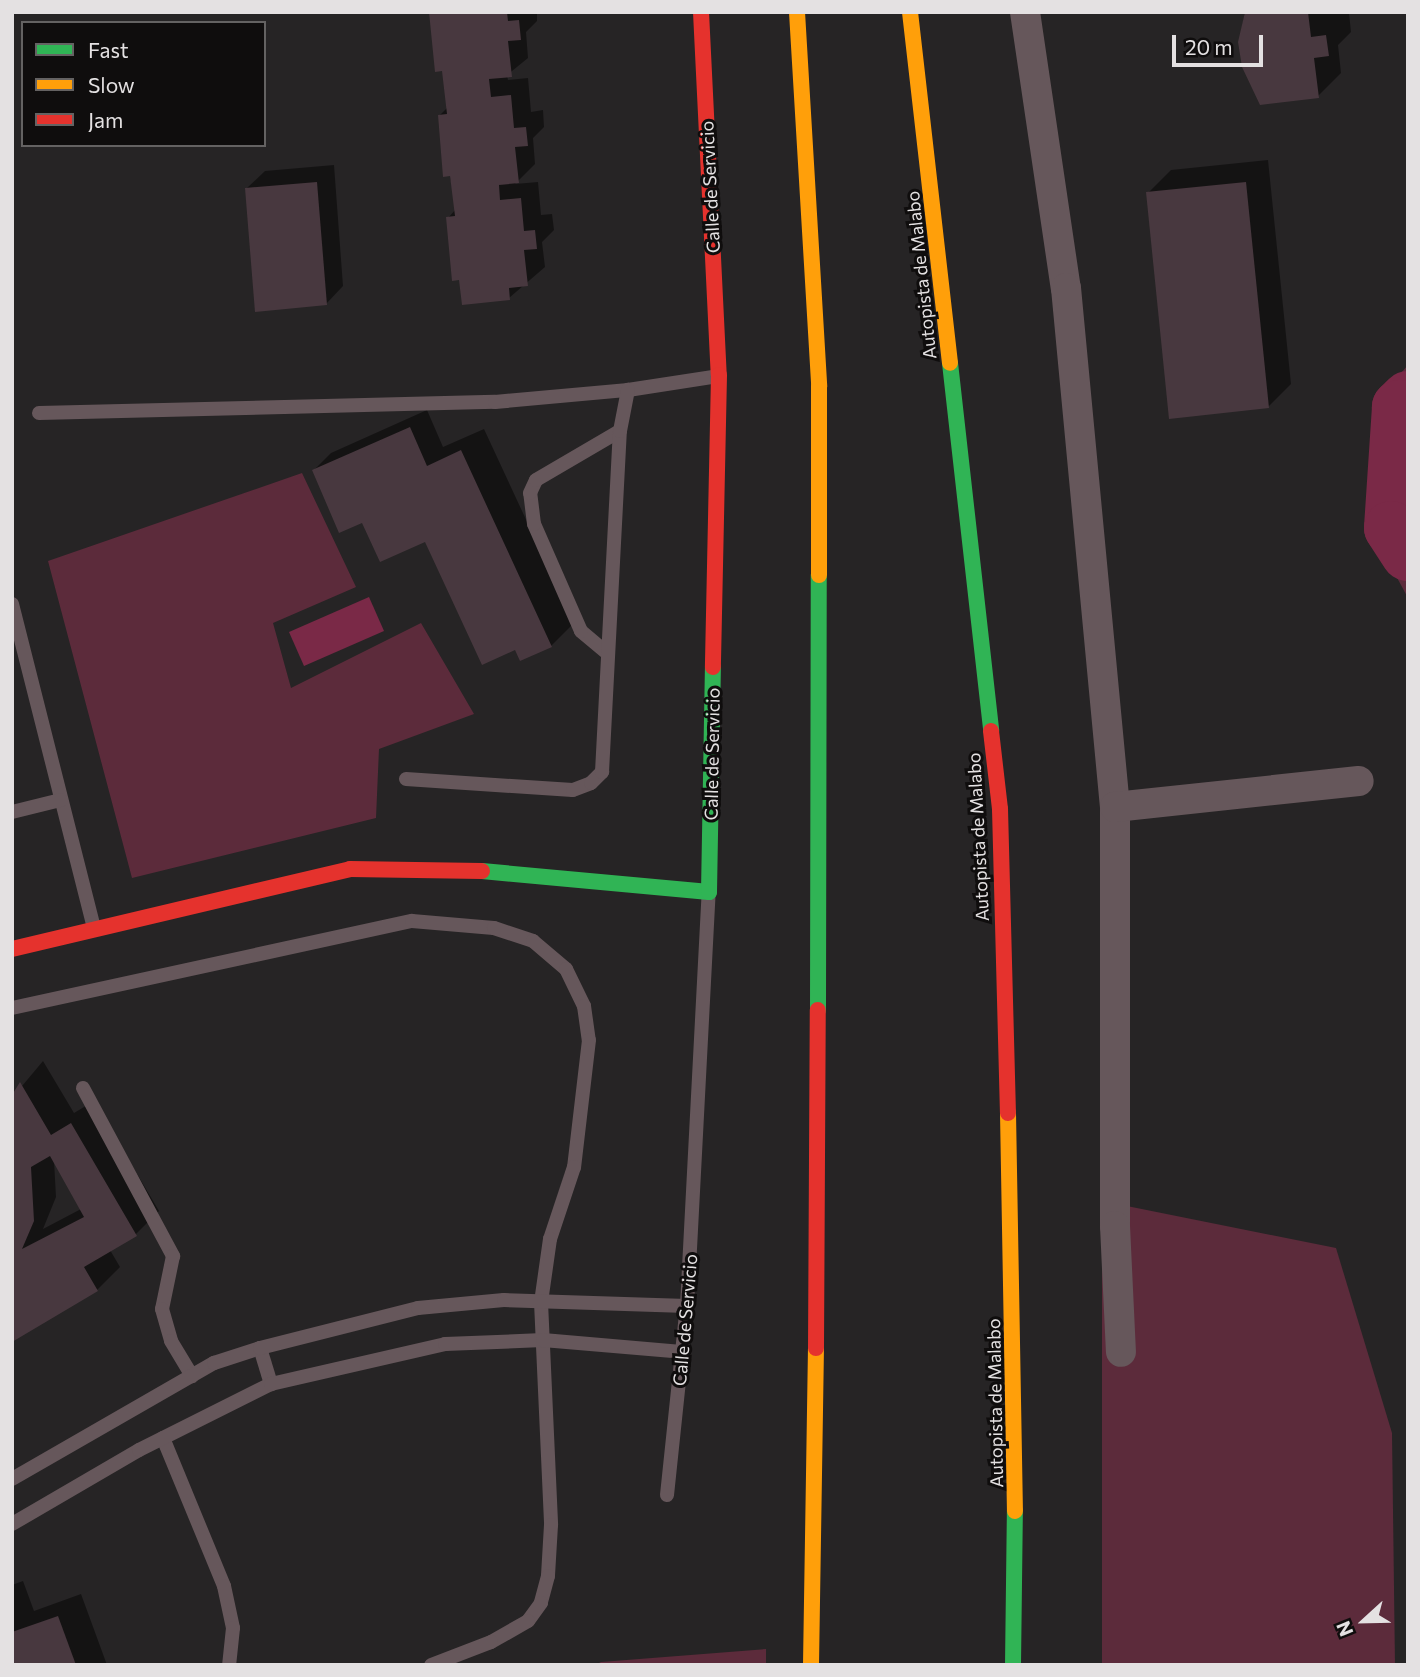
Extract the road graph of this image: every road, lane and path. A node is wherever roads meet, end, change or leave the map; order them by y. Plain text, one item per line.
1 (701, 12) edge
2 (797, 12) edge
3 (910, 12) edge
4 (1025, 12) edge
5 (719, 376) junction
6 (628, 390) junction
7 (39, 413) dead end
8 (620, 431) junction
9 (12, 604) edge
10 (607, 653) junction
11 (406, 779) dead end
12 (1359, 781) dead end
13 (61, 800) junction
14 (1115, 807) junction
15 (12, 812) edge
16 (709, 892) junction
17 (94, 930) junction
18 (12, 949) edge
19 (12, 1009) edge
20 (83, 1088) dead end
21 (541, 1302) junction
22 (687, 1306) junction
23 (542, 1340) junction
24 (260, 1348) junction
25 (684, 1352) junction
26 (1121, 1352) dead end
27 (192, 1376) junction
28 (271, 1384) junction
29 (163, 1438) junction
30 (12, 1479) edge
31 (667, 1495) dead end
32 (12, 1524) edge
33 (229, 1665) edge
34 (430, 1665) edge
35 (811, 1665) edge
36 (1013, 1665) edge

1 - 5 main road, Calle de Servicio
2 - 35 main road
3 - 36 main road, Autopista de Malabo
4 - 14 street
5 - 6 lane
5 - 16 main road, Calle de Servicio
6 - 7 lane
6 - 8 lane
8 - 10 lane
8 - 10 lane
9 - 13 lane
10 - 11 lane
12 - 14 street
13 - 15 lane
13 - 17 lane
14 - 26 street
16 - 17 main road
16 - 22 lane, Calle de Servicio
17 - 18 main road
19 - 21 lane
20 - 27 lane
21 - 22 lane
21 - 23 lane
21 - 24 lane
22 - 25 lane, Calle de Servicio
23 - 25 lane
23 - 28 lane
23 - 34 lane
24 - 27 lane
24 - 28 lane
25 - 31 lane, Calle de Servicio
27 - 30 lane
28 - 29 lane
29 - 32 lane
29 - 33 lane

